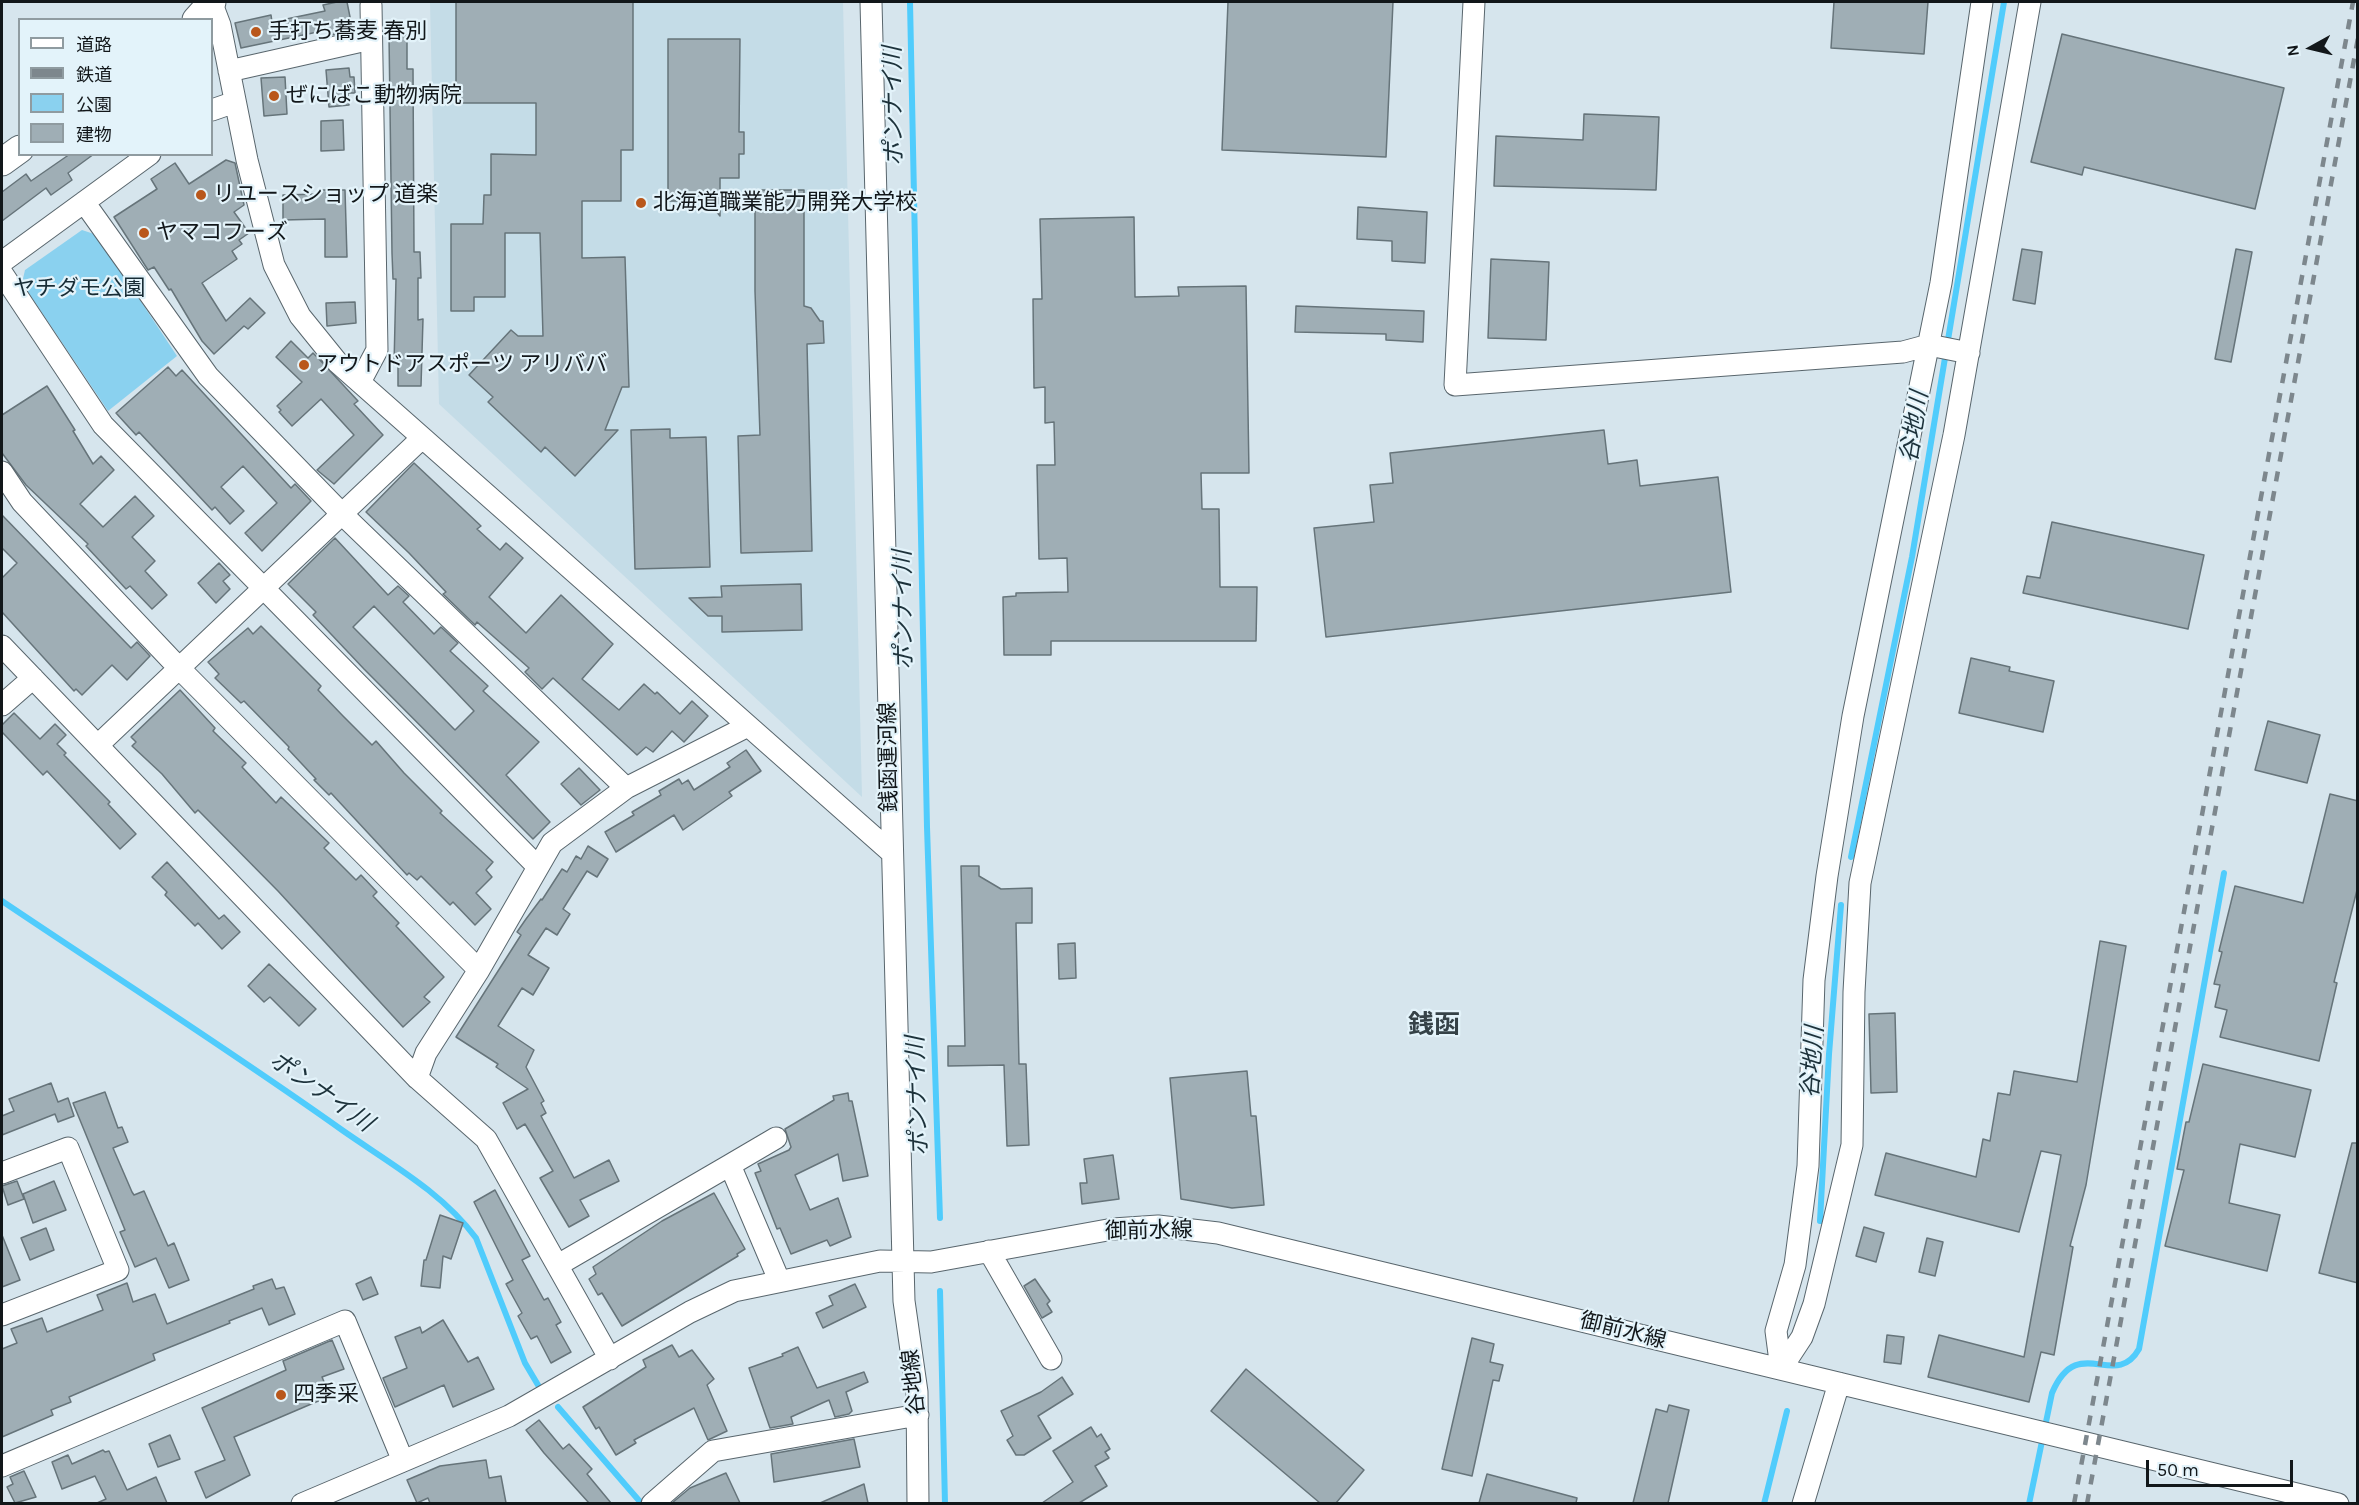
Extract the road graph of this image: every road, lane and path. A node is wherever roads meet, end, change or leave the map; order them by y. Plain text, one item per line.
1 (871, 2) edge
2 (1474, 2) edge
3 (1982, 2) edge
4 (2030, 2) edge
5 (370, 6) dead end
6 (213, 25) edge
7 (371, 39) junction
8 (229, 71) junction
9 (235, 102) junction
10 (213, 110) edge
11 (18, 150) edge
12 (147, 156) edge
13 (2, 162) edge
14 (84, 202) junction
15 (2, 262) edge
16 (2, 273) edge
17 (1933, 345) junction
18 (1966, 352) junction
19 (360, 382) junction
20 (422, 438) junction
21 (2, 472) edge
22 (342, 514) junction
23 (264, 588) junction
24 (2, 646) edge
25 (179, 668) junction
26 (33, 678) junction
27 (2, 705) edge
28 (748, 726) junction
29 (98, 744) junction
30 (626, 788) junction
31 (892, 853) junction
32 (537, 866) junction
33 (1827, 876) junction
34 (1860, 883) junction
35 (478, 970) junction
36 (417, 1078) junction
37 (776, 1138) dead end
38 (730, 1165) junction
39 (2, 1173) edge
40 (989, 1251) junction
41 (903, 1261) junction
42 (558, 1265) junction
43 (779, 1280) junction
44 (2, 1315) edge
45 (610, 1359) junction
46 (1051, 1359) dead end
47 (1782, 1369) junction
48 (1839, 1383) junction
49 (918, 1415) junction
50 (403, 1461) junction
51 (2, 1466) edge
52 (302, 1503) edge
53 (652, 1503) edge
54 (918, 1503) edge
55 (1803, 1503) edge
56 (2338, 1503) edge

1 - 31 street, 銭函運河線
2 - 17 street
3 - 17 street
4 - 18 street
5 - 7 street
6 - 8 street
7 - 8 street
7 - 19 street
8 - 9 street
9 - 10 street
9 - 19 street
11 - 13 main road
12 - 14 street
14 - 15 street
14 - 22 street
16 - 23 street
17 - 18 street
17 - 33 street
18 - 34 street
19 - 20 street
20 - 22 street
20 - 28 street
21 - 25 street
22 - 23 street
22 - 30 street
23 - 25 street
23 - 32 street
24 - 26 street
25 - 29 street
25 - 35 street
26 - 27 street
26 - 29 street
28 - 30 street
28 - 31 street
29 - 36 street
30 - 32 street
31 - 41 street, 銭函運河線
32 - 35 street
33 - 34 street
33 - 47 street
34 - 47 street
35 - 36 street
36 - 42 street
37 - 38 street
38 - 42 street
38 - 43 street
39 - 44 street
40 - 41 street, 御前水線
40 - 46 street
40 - 47 street, 御前水線
41 - 43 street, 御前水線
41 - 49 street, 谷地線
42 - 45 street
43 - 45 street, 御前水線
45 - 50 street, 御前水線
47 - 48 street, 御前水線
48 - 55 street
48 - 56 street, 御前水線
49 - 53 street
49 - 54 street, 谷地線
50 - 51 street
50 - 52 street, 御前水線

